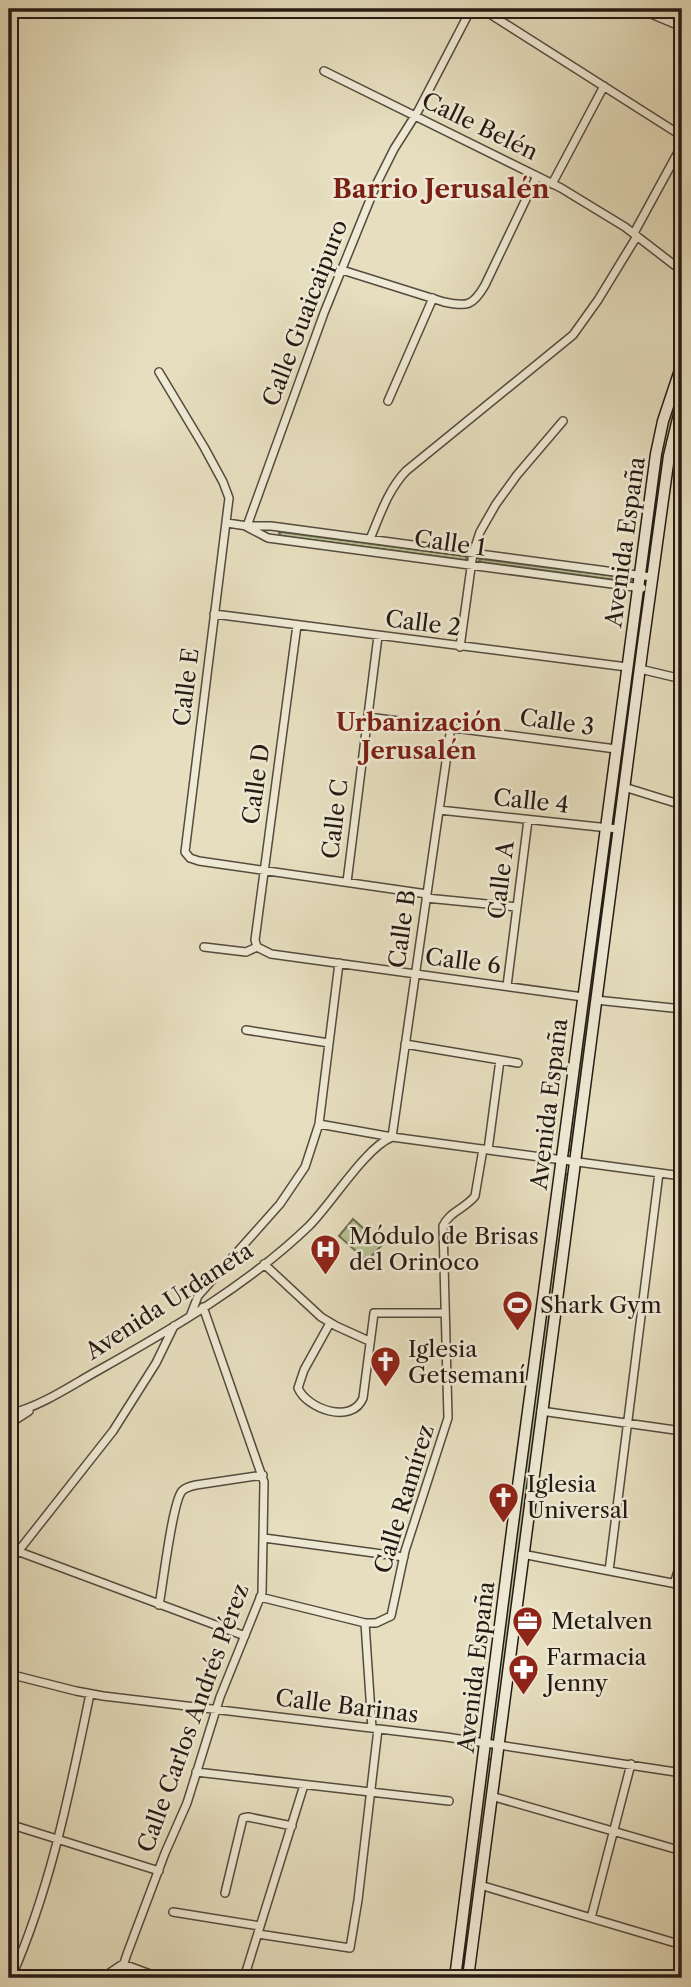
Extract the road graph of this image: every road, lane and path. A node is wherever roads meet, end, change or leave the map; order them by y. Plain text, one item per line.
1 (471, 9) edge
2 (482, 9) edge
3 (639, 9) edge
4 (682, 27) edge
5 (324, 71) dead end
6 (604, 86) junction
7 (415, 116) junction
8 (682, 134) edge
9 (682, 145) edge
10 (537, 176) junction
11 (552, 184) junction
12 (636, 235) junction
13 (342, 270) junction
14 (682, 271) edge
15 (433, 298) junction
16 (682, 364) edge
17 (159, 372) dead end
18 (388, 401) dead end
19 (682, 402) edge
20 (564, 421) dead end
21 (671, 442) junction
22 (682, 446) edge
23 (227, 523) junction
24 (247, 526) junction
25 (370, 539) junction
26 (473, 553) junction
27 (471, 565) junction
28 (640, 575) junction
29 (652, 577) junction
30 (638, 587) junction
31 (651, 589) junction
32 (215, 614) junction
33 (297, 625) junction
34 (378, 636) junction
35 (460, 647) junction
36 (627, 667) junction
37 (640, 669) junction
38 (682, 678) edge
39 (368, 717) junction
40 (451, 727) junction
41 (616, 749) junction
42 (624, 787) junction
43 (682, 805) edge
44 (439, 810) junction
45 (528, 820) junction
46 (606, 828) junction
47 (618, 829) junction
48 (264, 870) junction
49 (347, 882) junction
50 (427, 896) junction
51 (517, 907) junction
52 (204, 947) dead end
53 (257, 947) junction
54 (339, 963) junction
55 (415, 974) junction
56 (507, 986) junction
57 (583, 997) junction
58 (596, 1000) junction
59 (682, 1009) edge
60 (246, 1030) dead end
61 (329, 1043) junction
62 (405, 1044) junction
63 (500, 1060) junction
64 (518, 1063) dead end
65 (319, 1124) junction
66 (392, 1137) junction
67 (485, 1150) junction
68 (562, 1160) junction
69 (574, 1161) junction
70 (659, 1173) junction
71 (682, 1176) edge
72 (264, 1264) junction
73 (203, 1307) junction
74 (445, 1313) junction
75 (191, 1314) junction
76 (330, 1323) junction
77 (174, 1325) junction
78 (369, 1341) junction
79 (37, 1405) junction
80 (541, 1412) junction
81 (9, 1413) edge
82 (628, 1423) junction
83 (9, 1424) edge
84 (682, 1431) edge
85 (262, 1475) junction
86 (264, 1538) junction
87 (17, 1551) junction
88 (522, 1554) junction
89 (404, 1557) junction
90 (682, 1558) edge
91 (9, 1563) edge
92 (609, 1571) junction
93 (678, 1585) edge
94 (261, 1597) junction
95 (159, 1605) junction
96 (365, 1623) junction
97 (244, 1636) junction
98 (9, 1674) edge
99 (90, 1694) junction
100 (216, 1710) junction
101 (375, 1728) junction
102 (485, 1742) junction
103 (498, 1744) junction
104 (631, 1764) junction
105 (196, 1772) junction
106 (682, 1773) edge
107 (304, 1785) junction
108 (371, 1793) junction
109 (491, 1796) junction
110 (449, 1801) dead end
111 (9, 1824) edge
112 (292, 1826) junction
113 (613, 1831) junction
114 (58, 1840) junction
115 (682, 1851) edge
116 (159, 1871) junction
117 (480, 1885) junction
118 (225, 1893) dead end
119 (173, 1912) dead end
120 (591, 1918) junction
121 (259, 1930) junction
122 (682, 1945) edge
123 (123, 1964) junction
124 (468, 1975) edge
125 (11, 1978) edge
126 (103, 1978) edge
127 (119, 1978) edge
128 (160, 1978) edge
129 (244, 1978) edge
130 (455, 1978) edge
131 (486, 1978) edge

1 - 7 street, Calle Guaicaipuro
2 - 6 street
3 - 4 street
5 - 7 street, Calle Belén
6 - 8 street
6 - 11 street
7 - 10 street, Calle Belén
7 - 13 street, Calle Guaicaipuro
9 - 12 street
10 - 11 street, Calle Belén
10 - 15 street
11 - 12 street, Calle Belén
12 - 14 street, Calle Belén
12 - 25 street
13 - 15 street
13 - 24 street, Calle Guaicaipuro
15 - 18 street
16 - 28 main road, Avenida España
17 - 23 street, Calle E
19 - 21 main road, Avenida España
20 - 26 street
21 - 22 street
21 - 29 main road, Avenida España
23 - 24 street, Calle 1
23 - 32 street, Calle E
24 - 25 street, Calle 1
24 - 27 street, Calle 1
25 - 26 street, Calle 1
26 - 27 street
26 - 28 street, Calle 1
27 - 30 street, Calle 1
27 - 35 street
28 - 29 street, Calle 1
28 - 30 main road, Avenida España
29 - 31 main road, Avenida España
30 - 31 street, Calle 1
30 - 36 main road, Avenida España
31 - 37 main road, Avenida España
32 - 33 street, Calle 2
32 - 48 street, Calle E
33 - 34 street, Calle 2
33 - 48 street, Calle D
34 - 35 street, Calle 2
34 - 39 street, Calle C
35 - 36 street, Calle 2
36 - 41 main road, Avenida España
37 - 38 street
37 - 42 main road, Avenida España
39 - 40 street, Calle 3
39 - 49 street, Calle C
40 - 41 street, Calle 3
40 - 44 street, Calle B
41 - 46 main road, Avenida España
42 - 43 street
42 - 47 main road, Avenida España
44 - 45 street, Calle 4
44 - 50 street, Calle B
45 - 46 street, Calle 4
45 - 51 street, Calle A
46 - 47 street, Calle 4
46 - 57 main road, Avenida España
47 - 58 main road, Avenida España
48 - 49 street
48 - 53 street, Calle D
49 - 50 street
50 - 51 street
50 - 55 street, Calle B
51 - 56 street, Calle A
52 - 53 street, Calle 6
53 - 54 street, Calle 6
54 - 55 street, Calle 6
54 - 61 street
55 - 56 street, Calle 6
55 - 62 street, Calle B
56 - 57 street, Calle 6
57 - 68 main road, Avenida España
58 - 59 street
58 - 69 main road, Avenida España
60 - 61 street
61 - 65 street
62 - 63 street
62 - 66 street, Calle B
63 - 64 street
63 - 67 street
65 - 66 street
65 - 75 street
66 - 67 street
66 - 72 street, Avenida Urdaneta
67 - 68 street
67 - 74 street, Calle Ramírez
68 - 69 street
68 - 102 main road, Avenida España
69 - 70 street
69 - 80 main road, Avenida España
70 - 71 street
70 - 82 street
72 - 73 street, Avenida Urdaneta
72 - 76 street
73 - 75 street, Avenida Urdaneta
73 - 85 street, Calle Carlos Andrés Pérez
74 - 78 street
74 - 89 street, Calle Ramírez
75 - 77 street, Avenida Urdaneta
76 - 78 street
76 - 78 street
77 - 79 street, Avenida Urdaneta
77 - 87 street
79 - 81 street, Avenida Urdaneta
79 - 83 street
80 - 82 street
80 - 88 main road, Avenida España
82 - 84 street
82 - 92 street
85 - 86 street, Calle Carlos Andrés Pérez
85 - 95 street
86 - 89 street
86 - 94 street, Calle Carlos Andrés Pérez
87 - 91 street
87 - 95 street
88 - 92 street
88 - 103 main road, Avenida España
89 - 96 street, Calle Ramírez
90 - 93 street
92 - 93 street
94 - 96 street
94 - 97 street, Calle Carlos Andrés Pérez
95 - 97 street
96 - 101 street
97 - 100 street, Calle Carlos Andrés Pérez
98 - 99 street, Calle Barinas
99 - 100 street, Calle Barinas
99 - 114 street
100 - 101 street, Calle Barinas
100 - 105 street, Calle Carlos Andrés Pérez
101 - 102 street, Calle Barinas
101 - 108 street
102 - 103 street, Calle Barinas
102 - 130 main road, Avenida España
103 - 104 street, Calle Barinas
103 - 109 main road, Avenida España
104 - 106 street, Calle Barinas
104 - 113 street
105 - 107 street
105 - 116 street, Calle Carlos Andrés Pérez
107 - 108 street
107 - 112 street
108 - 110 street
108 - 121 street
109 - 113 street
109 - 117 main road, Avenida España
111 - 114 street
112 - 118 street
112 - 121 street
113 - 115 street
113 - 120 street
114 - 116 street
114 - 125 street
116 - 123 street, Calle Carlos Andrés Pérez
117 - 120 street
117 - 124 main road, Avenida España
119 - 121 street
120 - 122 street
121 - 129 street
123 - 126 street
123 - 127 street, Calle Carlos Andrés Pérez
123 - 128 street
124 - 131 street

